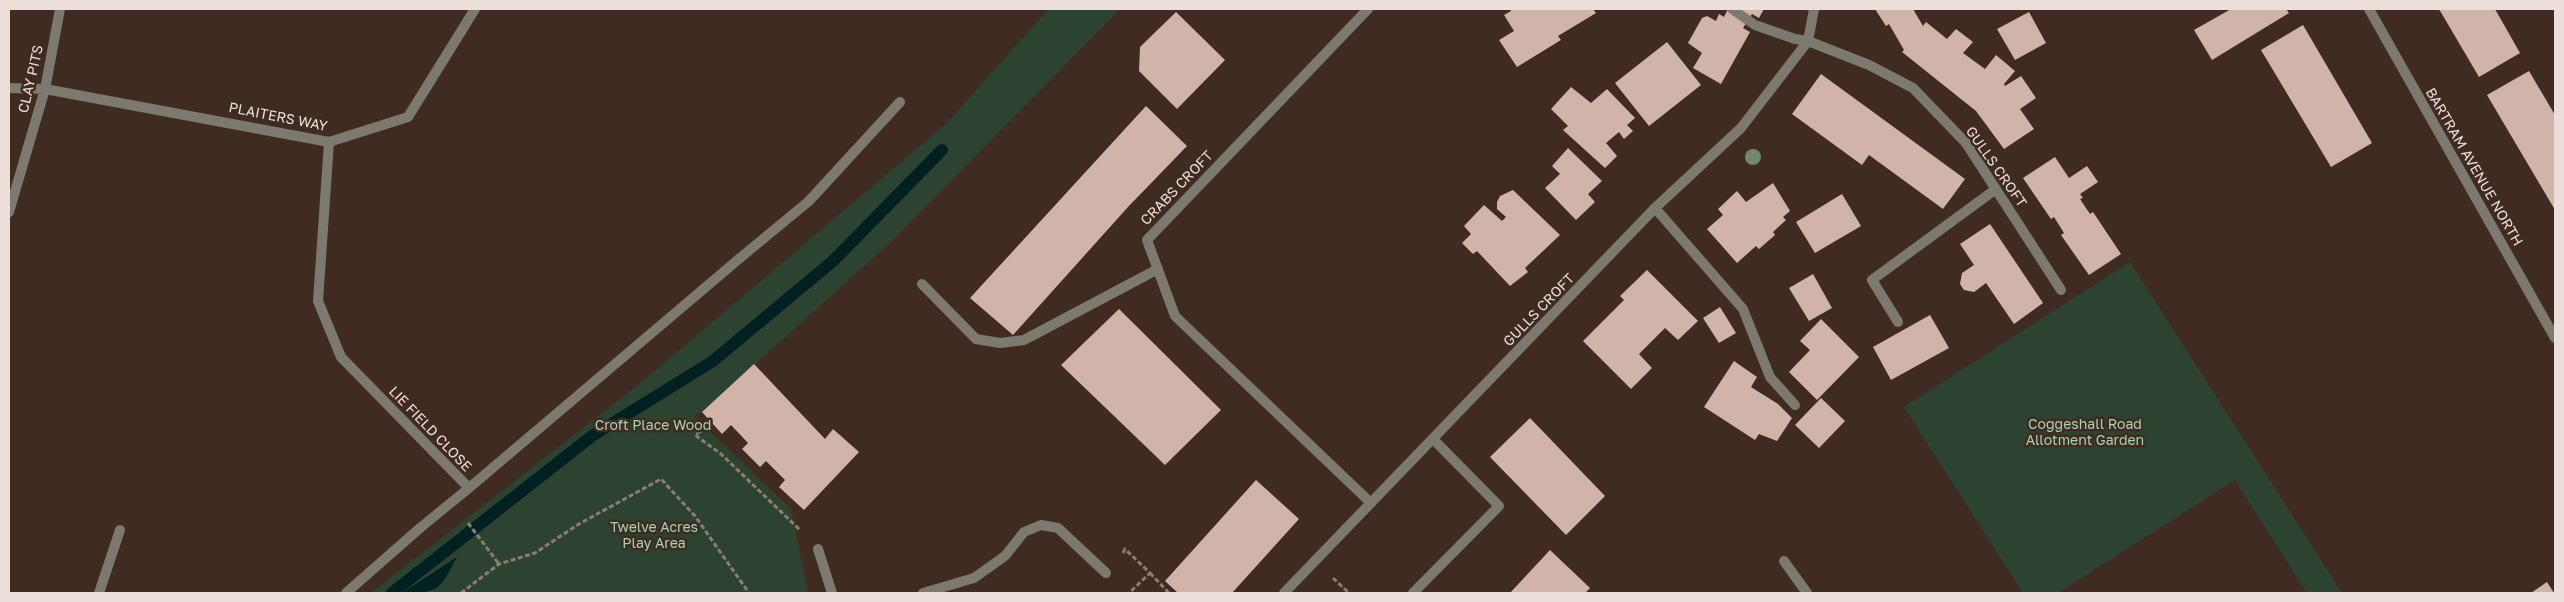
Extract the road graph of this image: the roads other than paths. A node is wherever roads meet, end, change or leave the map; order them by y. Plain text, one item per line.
1 (60, 9) edge
2 (475, 9) edge
3 (1368, 9) edge
4 (1732, 9) edge
5 (1814, 9) edge
6 (2369, 9) edge
7 (1808, 41) junction
8 (9, 88) edge
9 (44, 89) junction
10 (900, 102) dead end
11 (329, 142) junction
12 (1996, 189) junction
13 (1655, 208) junction
14 (9, 212) edge
15 (1158, 269) junction
16 (922, 284) dead end
17 (2061, 290) dead end
18 (1898, 322) dead end
19 (2555, 338) edge
20 (1795, 406) dead end
21 (1433, 439) junction
22 (469, 488) junction
23 (1371, 503) junction
24 (120, 530) dead end
25 (818, 549) road end
26 (1784, 561) dead end
27 (1106, 573) dead end
28 (99, 593) edge
29 (346, 593) edge
30 (832, 593) edge
31 (922, 593) edge
32 (1284, 593) edge
33 (1413, 593) edge
34 (1807, 593) edge

1 - 9 street, CLAY PITS
2 - 11 street, PLAITERS WAY
3 - 15 street, CRABS CROFT
4 - 7 street, GULLS CROFT
5 - 7 street, GULLS CROFT
6 - 19 street, BARTRAM AVENUE NORTH
7 - 12 street, GULLS CROFT
7 - 13 street, GULLS CROFT
8 - 9 street, PLAITERS WAY
9 - 11 street, PLAITERS WAY
9 - 14 street, CLAY PITS
10 - 22 street, LIE FIELD CLOSE
11 - 22 street, LIE FIELD CLOSE
12 - 17 street, GULLS CROFT
12 - 18 street
13 - 20 street
13 - 21 street, GULLS CROFT
15 - 16 street
15 - 23 street, CRABS CROFT
21 - 23 street, GULLS CROFT
21 - 33 street
22 - 29 street
23 - 32 street, GULLS CROFT
24 - 28 street
25 - 30 street
26 - 34 street
27 - 31 street

